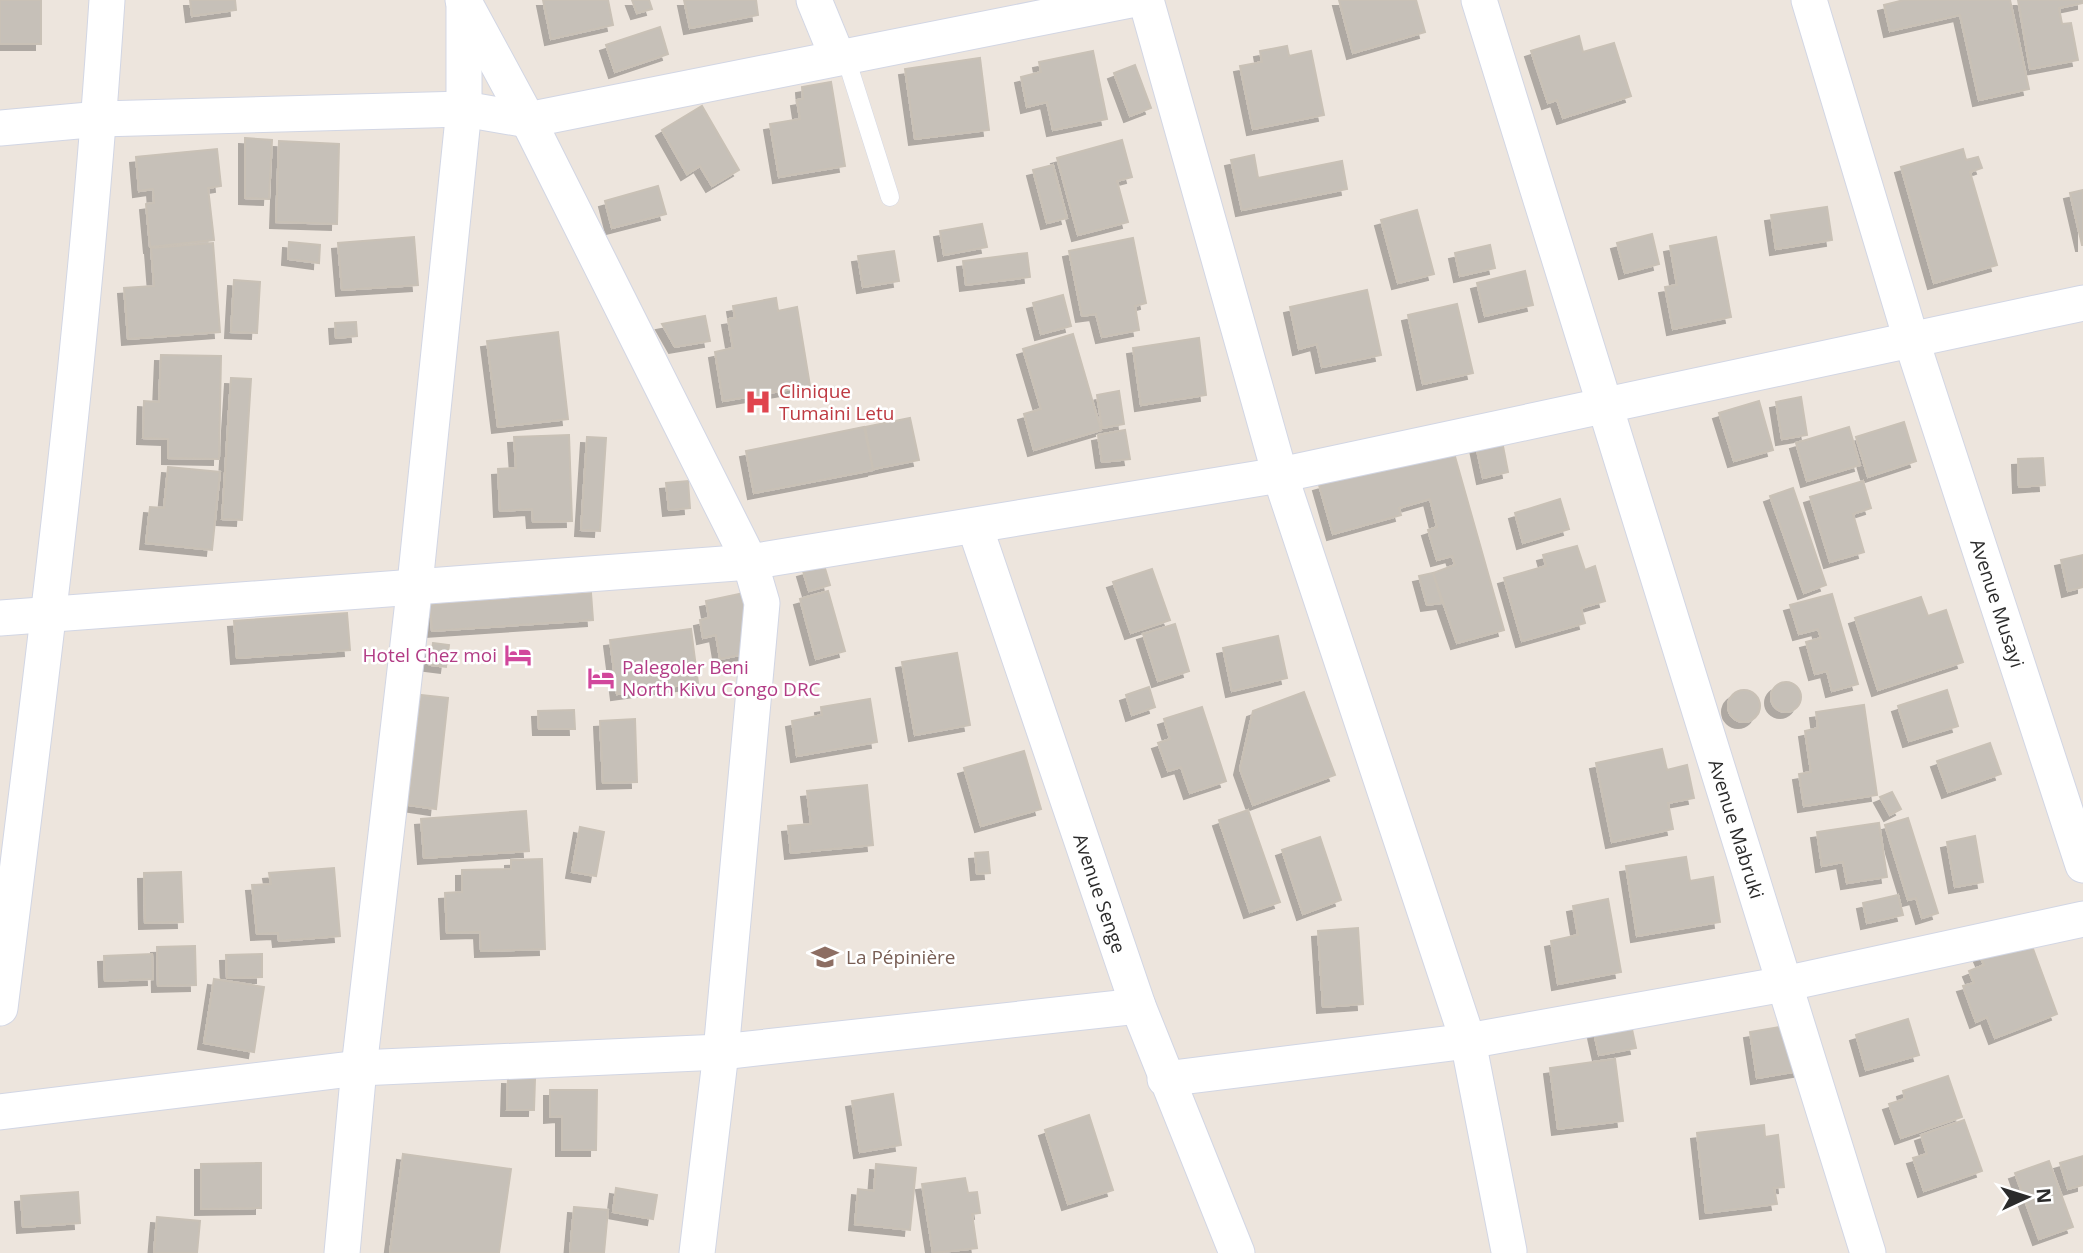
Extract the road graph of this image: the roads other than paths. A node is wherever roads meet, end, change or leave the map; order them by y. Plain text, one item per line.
1 (107, 0) edge
2 (463, 0) edge
3 (814, 0) edge
4 (1130, 0) edge
5 (1146, 0) edge
6 (1479, 0) edge
7 (1809, 0) edge
8 (841, 56) junction
9 (464, 109) junction
10 (100, 119) junction
11 (528, 120) junction
12 (0, 128) edge
13 (890, 197) dead end
14 (2083, 303) edge
15 (1911, 339) junction
16 (1603, 406) junction
17 (1280, 475) junction
18 (975, 527) junction
19 (750, 562) junction
20 (415, 584) junction
21 (50, 614) junction
22 (0, 618) edge
23 (2083, 865) edge
24 (2083, 919) edge
25 (1784, 984) junction
26 (1138, 1006) junction
27 (0, 1008) edge
28 (1468, 1041) junction
29 (721, 1052) junction
30 (359, 1068) junction
31 (1165, 1079) junction
32 (0, 1112) edge
33 (1509, 1251) dead end
34 (342, 1253) edge
35 (697, 1253) edge
36 (1237, 1253) edge
37 (1868, 1253) edge

1 - 10 street
2 - 9 street
2 - 11 street
3 - 8 street
4 - 8 street
5 - 17 street
6 - 16 street, Avenue Mabruki
7 - 15 street, Avenue Musayi
8 - 11 street
8 - 13 lane
9 - 10 street
9 - 11 street
9 - 20 street
10 - 12 street
10 - 21 street
11 - 19 street
14 - 15 street
15 - 16 street
15 - 23 street, Avenue Musayi
16 - 17 street
16 - 25 street, Avenue Mabruki
17 - 18 street
17 - 28 street
18 - 19 street
18 - 26 street, Avenue Senge
19 - 20 street
19 - 29 street
20 - 21 street
20 - 30 street
21 - 22 street
21 - 27 street
24 - 25 street
25 - 28 street
25 - 37 street, Avenue Mabruki
26 - 29 street
26 - 31 street, Avenue Senge
28 - 31 street
28 - 33 street
29 - 30 street
29 - 35 street
30 - 32 street
30 - 34 street
31 - 36 street, Avenue Senge

